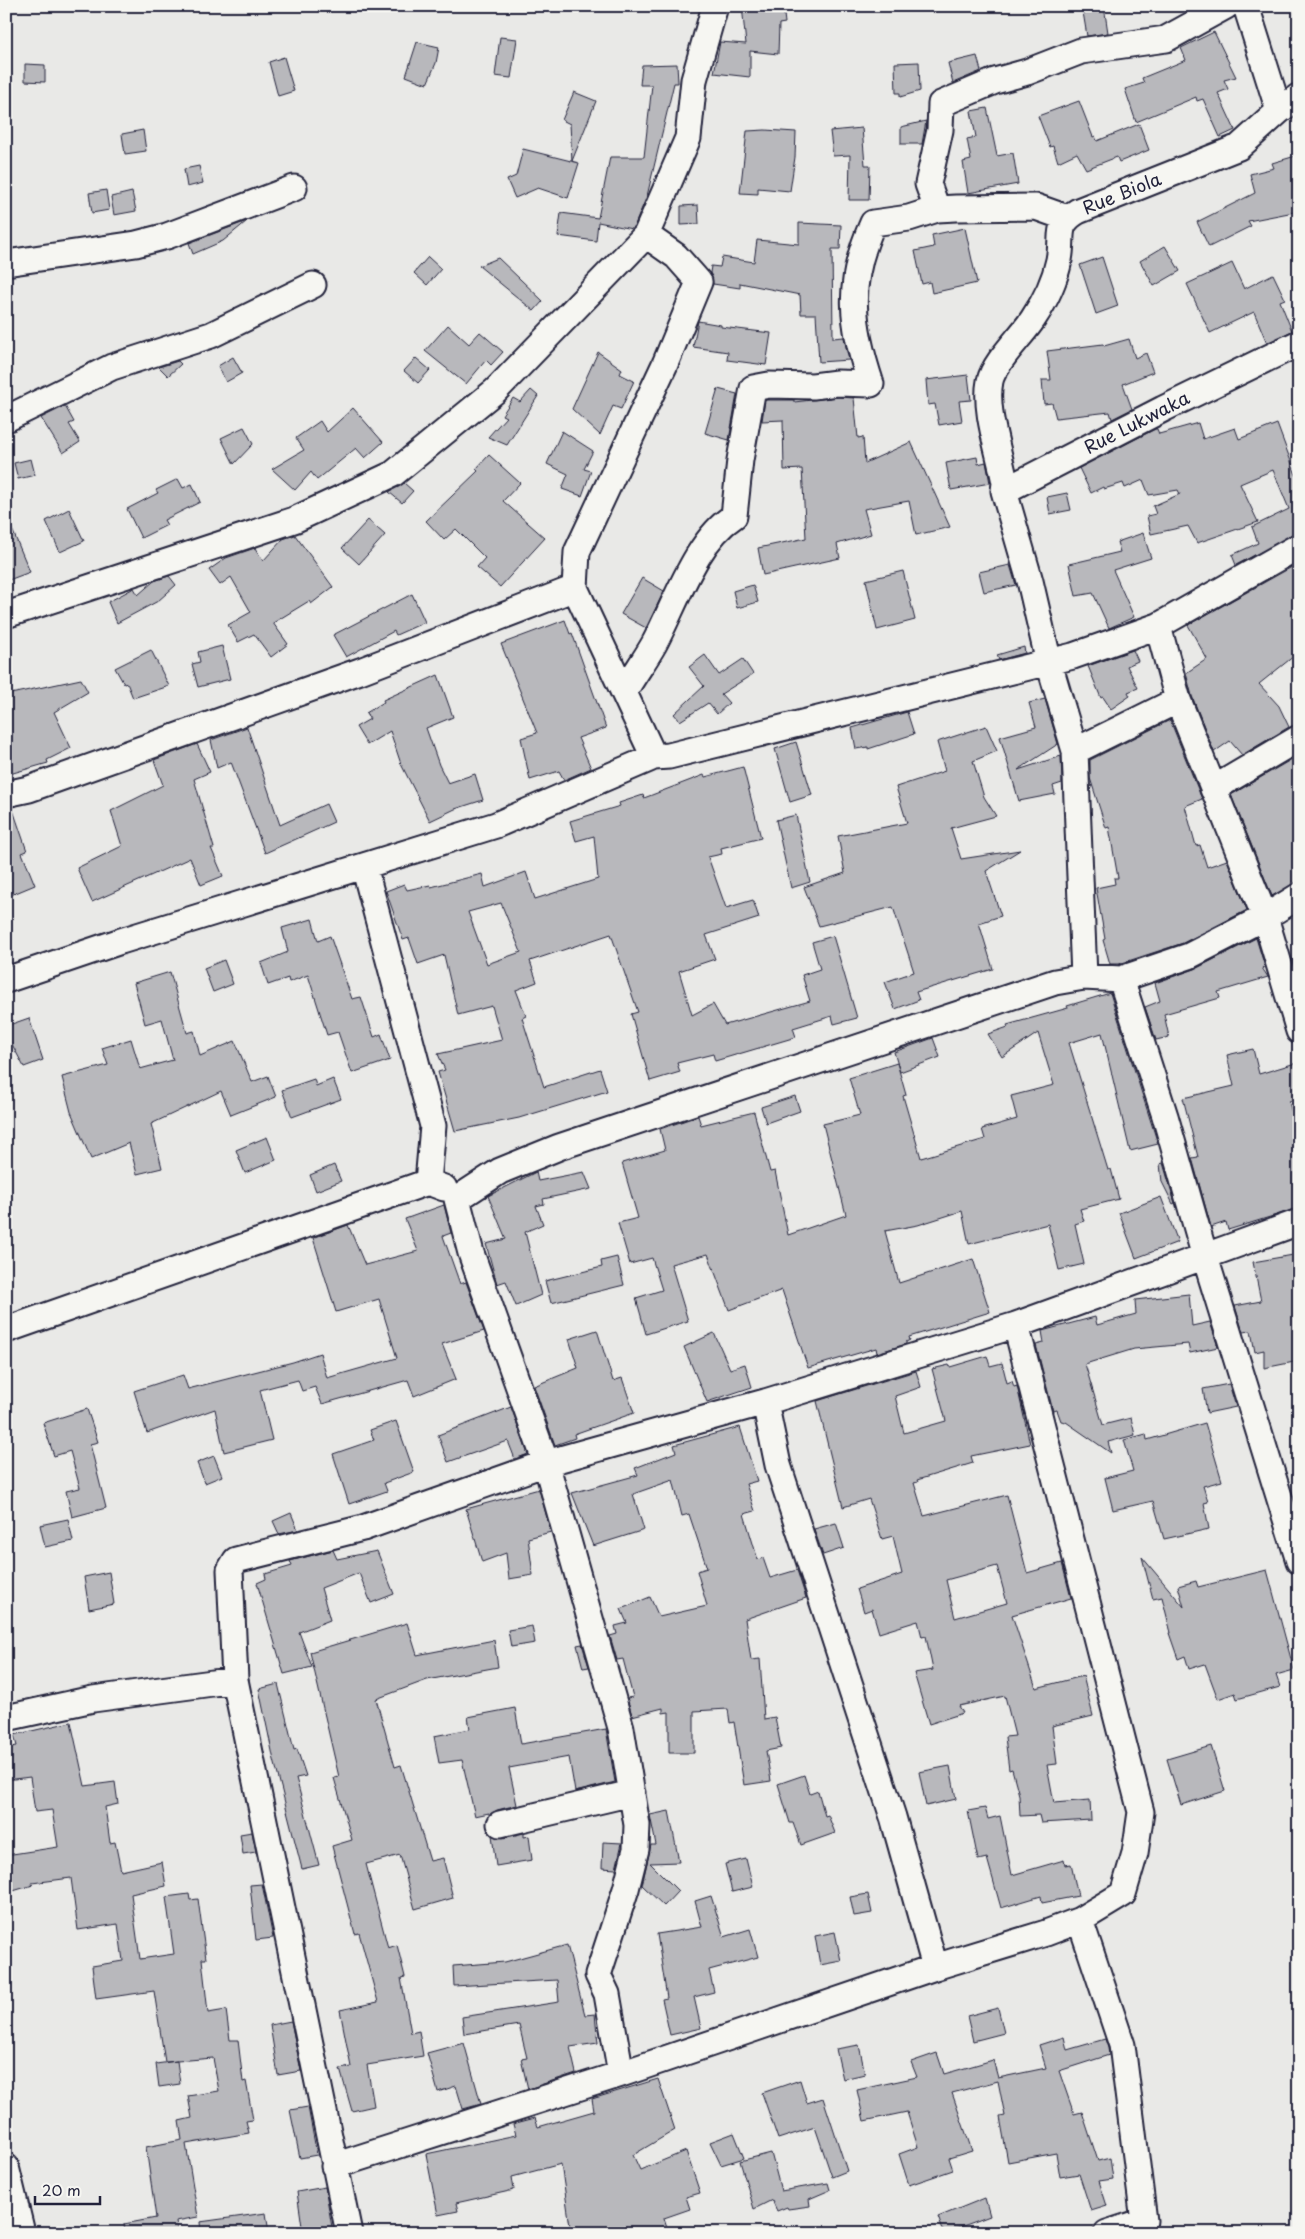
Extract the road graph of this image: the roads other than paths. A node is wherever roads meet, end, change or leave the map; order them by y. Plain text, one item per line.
1 (715, 6) edge
2 (1226, 6) edge
3 (1246, 6) edge
4 (1299, 96) edge
5 (1278, 110) junction
6 (294, 188) dead end
7 (938, 209) junction
8 (1067, 218) junction
9 (646, 235) junction
10 (6, 262) edge
11 (313, 285) dead end
12 (1299, 343) edge
13 (6, 419) edge
14 (1004, 491) junction
15 (1299, 546) edge
16 (575, 588) junction
17 (6, 614) edge
18 (1158, 626) junction
19 (1049, 663) junction
20 (624, 692) junction
21 (1178, 700) junction
22 (1299, 738) edge
23 (1075, 751) junction
24 (654, 757) junction
25 (1213, 788) junction
26 (6, 794) edge
27 (364, 866) junction
28 (1299, 896) edge
29 (1265, 917) junction
30 (1084, 977) junction
31 (1121, 979) junction
32 (6, 980) edge
33 (1299, 1031) edge
34 (428, 1182) junction
35 (457, 1199) junction
36 (1299, 1222) edge
37 (1205, 1257) junction
38 (1016, 1325) junction
39 (6, 1330) edge
40 (764, 1402) junction
41 (546, 1463) junction
42 (1299, 1561) edge
43 (235, 1680) junction
44 (6, 1718) edge
45 (632, 1793) junction
46 (500, 1824) dead end
47 (1080, 1920) junction
48 (935, 1967) junction
49 (621, 2074) junction
50 (334, 2166) junction
51 (6, 2167) edge
52 (22, 2233) edge
53 (349, 2233) edge
54 (1107, 2233) edge

1 - 9 street
2 - 7 street
3 - 5 street
4 - 5 street, Rue Biola
5 - 8 street, Rue Biola
6 - 10 street
7 - 8 street
7 - 20 street
8 - 14 street, Rue Biola
9 - 16 street
9 - 17 street
11 - 13 street
12 - 14 street, Rue Lukwaka
14 - 19 street
15 - 18 street
16 - 20 street
16 - 26 street
18 - 19 street
18 - 21 street
19 - 23 street
19 - 24 street
20 - 24 street
21 - 23 street
21 - 25 street
22 - 25 street
23 - 30 street
24 - 27 street
25 - 29 street
27 - 32 street
27 - 34 street
28 - 29 street
29 - 31 street
29 - 33 street
30 - 31 street
30 - 35 street
31 - 37 street
34 - 35 street
34 - 39 street
35 - 41 street
36 - 37 street
37 - 38 street
37 - 42 street
38 - 40 street
38 - 47 street
40 - 41 street
40 - 48 street
41 - 43 street
41 - 45 street
43 - 44 street
43 - 50 street
45 - 46 street
45 - 49 street
47 - 48 street
47 - 54 street
48 - 49 street
49 - 50 street
50 - 53 street
51 - 52 street

